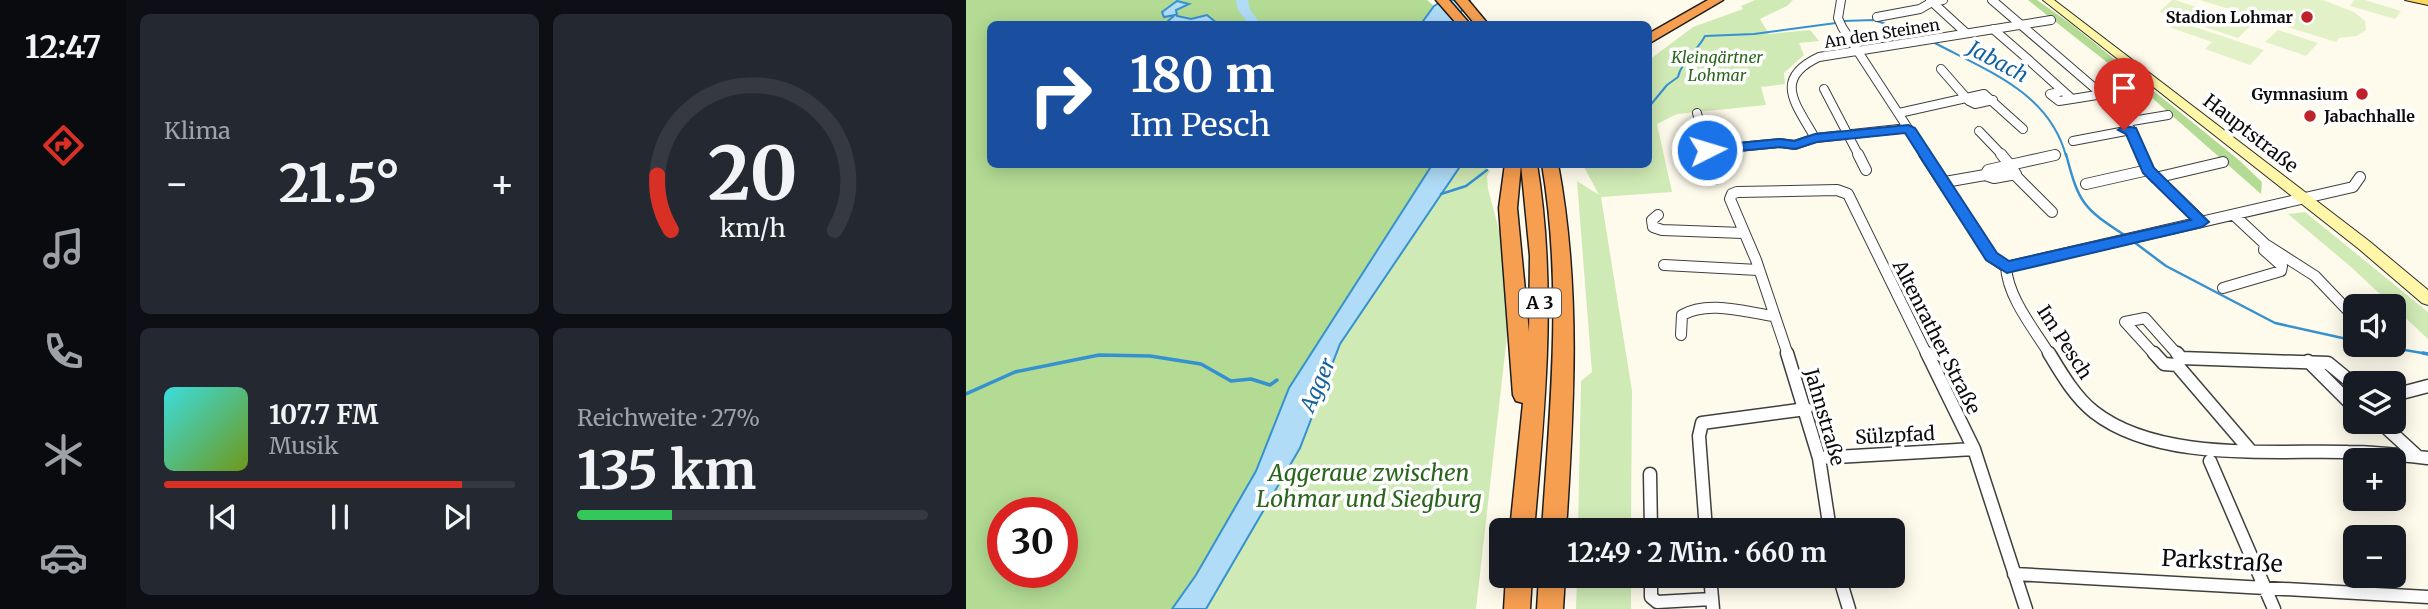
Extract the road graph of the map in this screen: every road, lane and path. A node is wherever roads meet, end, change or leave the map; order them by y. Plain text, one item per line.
1 (1442, 0) edge
2 (1461, 0) edge
3 (1709, 0) edge
4 (1717, 0) edge
5 (1841, 0) edge
6 (1943, 0) edge
7 (1992, 0) edge
8 (2048, 0) edge
9 (2411, 0) edge
10 (1931, 1) edge
11 (2428, 2) edge
12 (1877, 17) dead end
13 (2051, 20) dead end
14 (1461, 21) edge
15 (1479, 21) edge
16 (2022, 25) junction
17 (1652, 28) edge
18 (1993, 29) junction
19 (1966, 33) junction
20 (1652, 38) edge
21 (1859, 52) junction
22 (1941, 69) dead end
23 (1824, 89) dead end
24 (2063, 91) junction
25 (2104, 94) junction
26 (1967, 96) junction
27 (2072, 99) junction
28 (1697, 113) dead end
29 (1899, 113) junction
30 (2168, 115) dead end
31 (2129, 126) junction
32 (1908, 128) junction
33 (2023, 129) dead end
34 (1979, 131) dead end
35 (1849, 135) junction
36 (1815, 138) junction
37 (2073, 141) dead end
38 (1707, 150) junction
39 (2055, 155) dead end
40 (2223, 162) dead end
41 (1513, 168) edge
42 (1530, 168) edge
43 (1551, 168) edge
44 (1562, 168) edge
45 (1866, 170) dead end
46 (2011, 170) junction
47 (2148, 170) junction
48 (2360, 177) dead end
49 (2155, 178) junction
50 (1716, 179) dead end
51 (1945, 182) junction
52 (2086, 184) dead end
53 (1731, 194) joint
54 (2303, 199) junction
55 (1558, 207) junction
56 (2052, 212) dead end
57 (1658, 215) dead end
58 (2235, 216) junction
59 (2202, 222) junction
60 (1743, 233) junction
61 (2265, 244) junction
62 (1664, 265) dead end
63 (2296, 265) junction
64 (2007, 267) junction
65 (1758, 270) junction
66 (2281, 271) junction
67 (2223, 288) dead end
68 (2428, 299) edge
69 (2343, 303) edge
70 (1773, 316) junction
71 (1681, 335) dead end
72 (2179, 361) junction
73 (2308, 361) junction
74 (2343, 375) edge
75 (2428, 386) edge
76 (2406, 392) edge
77 (2343, 396) edge
78 (1806, 409) junction
79 (2394, 434) edge
80 (1528, 442) junction
81 (1974, 449) junction
82 (2249, 449) junction
83 (2422, 457) edge
84 (1819, 458) junction
85 (2210, 461) dead end
86 (1650, 474) dead end
87 (1523, 518) edge
88 (1555, 518) edge
89 (1651, 518) edge
90 (1705, 518) edge
91 (1828, 518) edge
92 (2014, 574) junction
93 (2263, 586) junction
94 (1518, 588) edge
95 (1551, 588) edge
96 (1651, 588) edge
97 (1843, 588) edge
98 (2428, 597) edge
99 (1713, 604) edge
100 (1517, 609) edge
101 (1550, 609) edge
102 (1849, 609) edge
103 (2026, 609) edge
104 (2274, 609) edge

1 - 14 highway
2 - 15 highway
3 - 17 highway
4 - 20 highway
5 - 21 street, Im Pesch
6 - 10 street
7 - 16 street
8 - 54 main road, Hauptstraße
9 - 11 main road
10 - 12 street
10 - 19 street
13 - 16 street, An den Steinen
16 - 18 street, An den Steinen
16 - 25 street
18 - 19 street, An den Steinen
18 - 24 street
19 - 21 street, An den Steinen
21 - 29 street, Im Pesch
21 - 36 street, An den Steinen
22 - 26 street
23 - 35 street
24 - 27 street
24 - 27 street
25 - 27 street
25 - 31 street
26 - 29 street
26 - 33 street
28 - 38 street
29 - 32 street, Im Pesch
30 - 31 street
31 - 37 street
31 - 47 street
32 - 35 street
32 - 51 street, Im Pesch
34 - 46 street
35 - 36 street
35 - 45 street
36 - 38 street
38 - 50 street
39 - 46 street
40 - 49 street
41 - 80 highway
42 - 80 highway, A 3
43 - 55 highway, A 3
44 - 55 highway
46 - 51 street
46 - 56 street
47 - 49 street
47 - 52 street
48 - 54 street
49 - 59 street
51 - 64 street, Im Pesch
53 - 60 street, Jahnstraße
53 - 81 street, Altenrather Straße
54 - 58 street
54 - 68 main road, Hauptstraße
55 - 88 highway, A 3
57 - 60 street
58 - 59 street
58 - 61 street
59 - 64 street
60 - 65 street, Jahnstraße
61 - 63 street
61 - 66 street
62 - 65 street
63 - 66 street
63 - 69 street
64 - 82 street, Im Pesch
65 - 70 street, Jahnstraße
66 - 67 street
70 - 71 street
70 - 78 street, Jahnstraße
72 - 72 street
72 - 73 street
72 - 82 street
73 - 74 street
73 - 77 street
75 - 76 street
78 - 84 street, Jahnstraße
78 - 90 street
79 - 83 street
80 - 87 highway, A 3
81 - 84 street, Sülzpfad
81 - 92 street, Altenrather Straße
82 - 83 street, Im Pesch
84 - 91 street, Jahnstraße
85 - 93 street
86 - 89 street
92 - 93 street, Parkstraße
92 - 103 street, Altenrather Straße
93 - 98 street, Parkstraße
93 - 104 street
94 - 100 highway
95 - 101 highway
96 - 99 street
97 - 102 street

